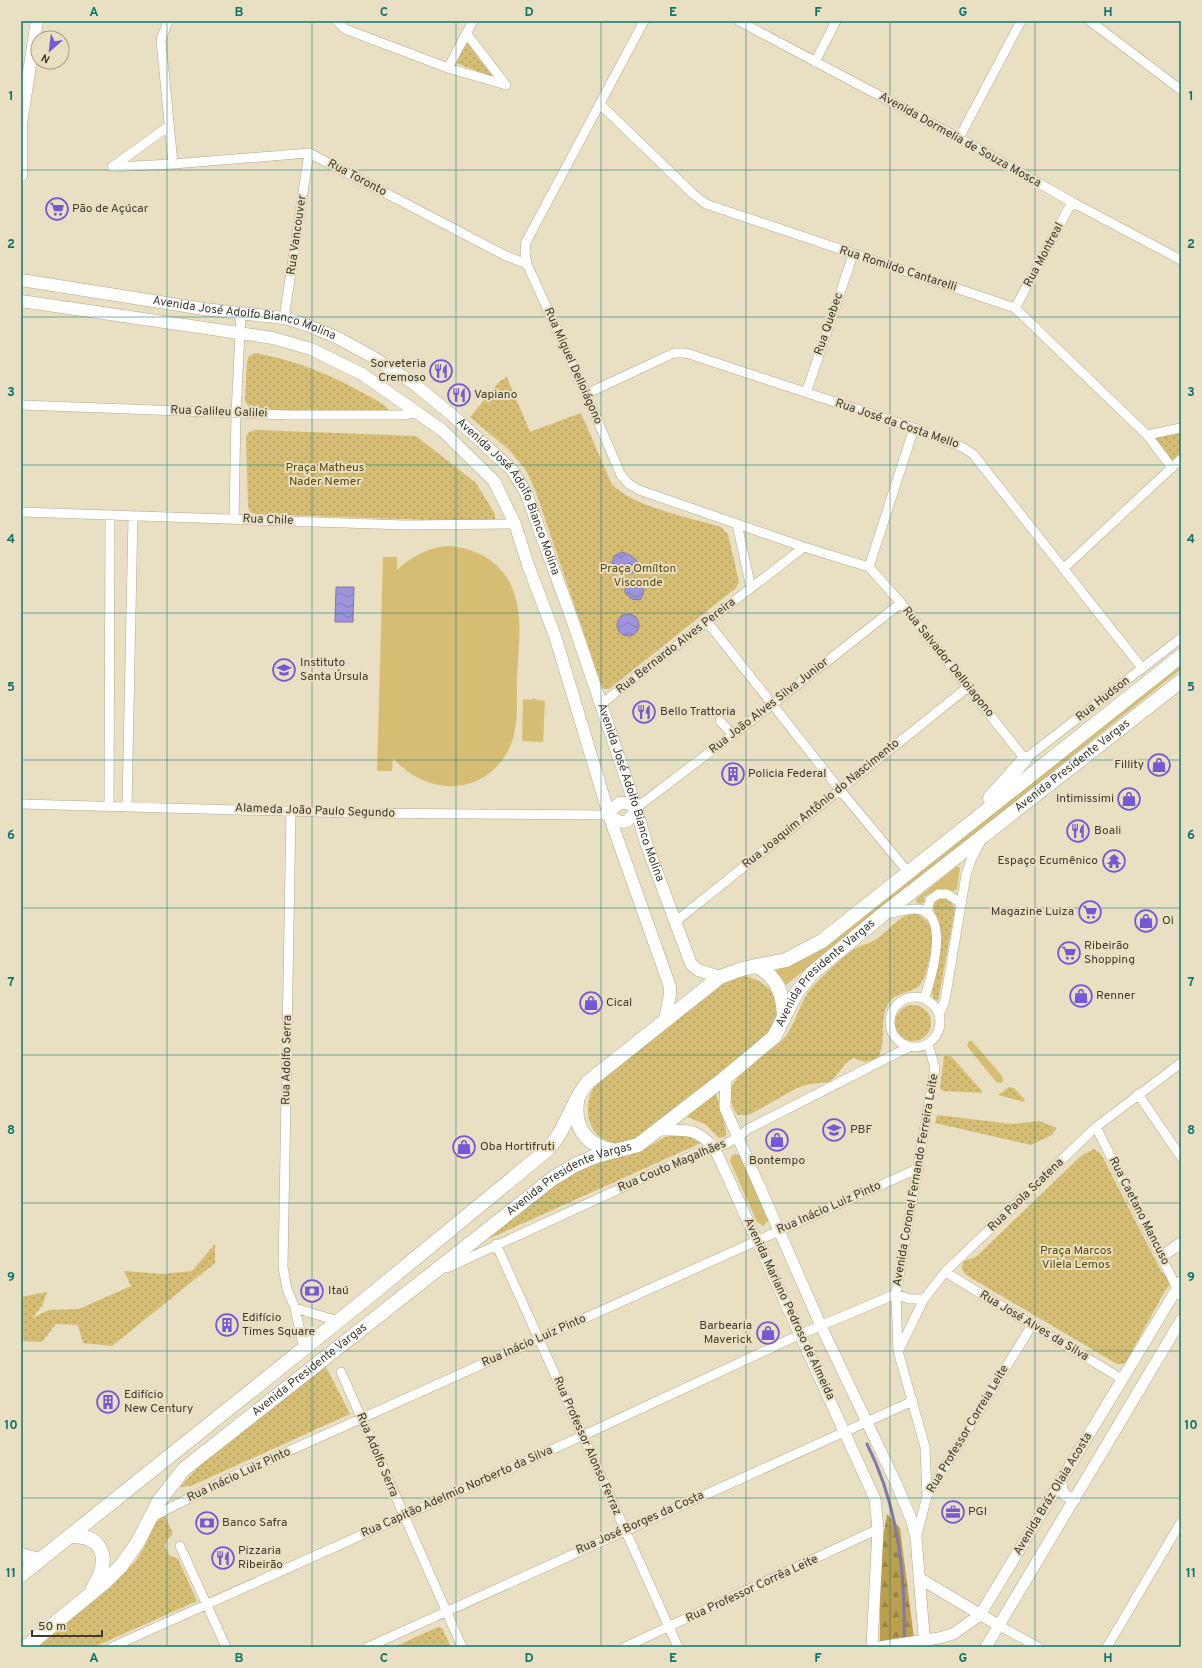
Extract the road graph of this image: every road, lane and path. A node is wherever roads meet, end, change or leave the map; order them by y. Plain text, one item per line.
1 (37, 21) edge
2 (168, 21) edge
3 (337, 21) edge
4 (472, 21) edge
5 (644, 21) edge
6 (739, 21) edge
7 (836, 21) edge
8 (1021, 21) edge
9 (1090, 21) edge
10 (466, 33) junction
11 (815, 62) junction
12 (448, 68) junction
13 (1181, 90) edge
14 (600, 104) junction
15 (21, 123) edge
16 (169, 126) junction
17 (960, 138) junction
18 (309, 153) junction
19 (173, 164) junction
20 (21, 176) edge
21 (1072, 202) junction
22 (853, 255) junction
23 (1181, 260) edge
24 (527, 264) junction
25 (21, 275) edge
26 (21, 280) edge
27 (21, 295) edge
28 (21, 301) edge
29 (1015, 308) junction
30 (241, 313) junction
31 (284, 318) junction
32 (239, 332) junction
33 (372, 356) junction
34 (362, 374) junction
35 (806, 393) junction
36 (586, 394) junction
37 (21, 405) edge
38 (236, 413) junction
39 (417, 413) junction
40 (914, 428) junction
41 (1181, 428) edge
42 (1147, 435) junction
43 (1181, 459) edge
44 (1172, 468) junction
45 (21, 512) edge
46 (110, 515) junction
47 (133, 516) junction
48 (234, 519) junction
49 (515, 524) junction
50 (736, 524) junction
51 (804, 547) junction
52 (869, 567) junction
53 (1063, 569) junction
54 (751, 588) junction
55 (901, 603) junction
56 (708, 623) junction
57 (575, 629) junction
58 (555, 636) junction
59 (1181, 638) edge
60 (1181, 656) edge
61 (1142, 668) junction
62 (1181, 681) edge
63 (968, 687) junction
64 (601, 704) junction
65 (773, 704) junction
66 (720, 721) dead end
67 (733, 734) junction
68 (1025, 759) junction
69 (840, 790) junction
70 (21, 804) edge
71 (109, 806) junction
72 (127, 806) junction
73 (636, 808) junction
74 (291, 810) junction
75 (609, 815) junction
76 (968, 825) junction
77 (983, 836) junction
78 (908, 872) junction
79 (961, 903) junction
80 (927, 913) junction
81 (882, 915) junction
82 (675, 922) junction
83 (757, 966) junction
84 (720, 977) junction
85 (924, 999) junction
86 (939, 1015) junction
87 (784, 1019) junction
88 (665, 1020) junction
89 (928, 1044) junction
90 (909, 1047) junction
91 (1181, 1063) edge
92 (726, 1077) junction
93 (1138, 1094) junction
94 (578, 1097) junction
95 (1096, 1127) junction
96 (658, 1130) junction
97 (738, 1138) junction
98 (715, 1149) junction
99 (615, 1152) junction
100 (1181, 1157) edge
101 (919, 1168) junction
102 (779, 1230) junction
103 (757, 1240) junction
104 (496, 1244) junction
105 (1181, 1244) edge
106 (1162, 1256) junction
107 (945, 1272) junction
108 (429, 1276) junction
109 (1180, 1289) edge
110 (896, 1294) junction
111 (924, 1299) junction
112 (295, 1308) junction
113 (1181, 1320) edge
114 (338, 1321) junction
115 (1032, 1325) junction
116 (821, 1326) junction
117 (801, 1334) junction
118 (539, 1340) junction
119 (304, 1348) junction
120 (898, 1351) junction
121 (341, 1372) dead end
122 (1122, 1379) junction
123 (913, 1401) junction
124 (361, 1419) junction
125 (867, 1421) junction
126 (845, 1431) junction
127 (582, 1436) junction
128 (1061, 1482) junction
129 (927, 1496) junction
130 (1075, 1499) junction
131 (403, 1516) junction
132 (150, 1518) junction
133 (1181, 1522) edge
134 (878, 1529) junction
135 (625, 1530) junction
136 (70, 1536) junction
137 (916, 1538) junction
138 (180, 1546) dead end
139 (21, 1555) edge
140 (39, 1560) junction
141 (21, 1575) edge
142 (919, 1578) junction
143 (89, 1595) junction
144 (207, 1606) junction
145 (446, 1612) junction
146 (980, 1615) junction
147 (998, 1625) junction
148 (669, 1628) junction
149 (924, 1643) edge
150 (26, 1647) edge
151 (112, 1647) edge
152 (226, 1647) edge
153 (368, 1647) edge
154 (462, 1647) edge
155 (625, 1647) edge
156 (678, 1647) edge
157 (872, 1647) edge
158 (880, 1647) edge
159 (986, 1647) edge
160 (1038, 1647) edge
161 (1107, 1647) edge

1 - 15 main road
2 - 16 street
3 - 12 street
4 - 10 street
5 - 14 street, Rua Miguel Delloiágono
6 - 11 street, Avenida Dormelia de Souza Mosca
7 - 11 street
8 - 17 street
9 - 13 street
10 - 12 street
10 - 12 street
11 - 17 street, Avenida Dormelia de Souza Mosca
14 - 22 street, Rua Romildo Cantarelli
14 - 24 street, Rua Miguel Delloiágono
15 - 20 main road
16 - 19 street
16 - 19 street
17 - 21 street, Avenida Dormelia de Souza Mosca
18 - 19 street
18 - 24 street, Rua Toronto
18 - 31 street, Rua Vancouver
21 - 23 street, Avenida Dormelia de Souza Mosca
21 - 29 street, Rua Montreal
22 - 29 street, Rua Romildo Cantarelli
22 - 35 street, Rua Quebec
24 - 36 street, Rua Miguel Delloiágono
25 - 26 main road
26 - 27 main road
26 - 30 main road, Avenida José Adolfo Bianco Molina
28 - 32 main road, Avenida José Adolfo Bianco Molina
29 - 42 street, Rua Romildo Cantarelli
30 - 31 main road, Avenida José Adolfo Bianco Molina
30 - 32 street
31 - 33 main road, Avenida José Adolfo Bianco Molina
32 - 34 main road, Avenida José Adolfo Bianco Molina
32 - 38 street
33 - 34 main road
33 - 57 main road, Avenida José Adolfo Bianco Molina
34 - 39 main road, Avenida José Adolfo Bianco Molina
35 - 36 street, Rua José da Costa Mello
35 - 40 street, Rua José da Costa Mello
36 - 50 street, Rua Miguel Delloiágono
37 - 38 street, Rua Galileu Galilei
38 - 39 street, Rua Galileu Galilei
38 - 48 street
39 - 49 main road, Avenida José Adolfo Bianco Molina
40 - 52 street
40 - 53 street, Rua José da Costa Mello
41 - 42 street
42 - 44 street, Rua Romildo Cantarelli
43 - 44 street
44 - 53 street
45 - 46 street, Rua Chile
46 - 47 street, Rua Chile
46 - 71 street
47 - 48 street, Rua Chile
47 - 72 street
48 - 49 street, Rua Chile
49 - 58 main road, Avenida José Adolfo Bianco Molina
50 - 51 street, Rua Miguel Delloiágono
50 - 54 street
51 - 52 street, Rua Miguel Delloiágono
51 - 54 street, Rua Bernardo Alves Pereira
52 - 55 street, Rua Salvador Delloiagono
53 - 61 street, Rua José da Costa Mello
54 - 56 street, Rua Bernardo Alves Pereira
55 - 63 street, Rua Salvador Delloiagono
55 - 65 street, Rua João Alves Silva Junior
56 - 64 street, Rua Bernardo Alves Pereira
56 - 65 street
57 - 58 main road
57 - 64 main road, Avenida José Adolfo Bianco Molina
58 - 75 main road, Avenida José Adolfo Bianco Molina
59 - 61 street, Rua Hudson
60 - 76 main road, Avenida Presidente Vargas
61 - 68 street, Rua Hudson
62 - 77 main road, Avenida Presidente Vargas
63 - 68 street, Rua Salvador Delloiagono
63 - 69 street, Rua Joaquim Antônio do Nascimento
64 - 73 main road, Avenida José Adolfo Bianco Molina
65 - 67 street, Rua João Alves Silva Junior
65 - 69 street
66 - 67 street
67 - 73 street, Rua João Alves Silva Junior
68 - 76 main road
69 - 78 street
69 - 82 street, Rua Joaquim Antônio do Nascimento
70 - 71 street, Alameda João Paulo Segundo
71 - 72 street, Alameda João Paulo Segundo
72 - 74 street, Alameda João Paulo Segundo
73 - 75 main road
73 - 75 main road
73 - 82 main road, Avenida José Adolfo Bianco Molina
74 - 75 street, Alameda João Paulo Segundo
74 - 112 street, Rua Adolfo Serra
75 - 88 main road, Avenida José Adolfo Bianco Molina
76 - 78 main road, Avenida Presidente Vargas
77 - 79 street
77 - 81 main road, Avenida Presidente Vargas
78 - 83 main road, Avenida Presidente Vargas
79 - 80 street
79 - 86 street
80 - 81 street
80 - 85 street
81 - 87 main road, Avenida Presidente Vargas
82 - 84 main road, Avenida José Adolfo Bianco Molina
83 - 84 main road, Avenida Presidente Vargas
83 - 87 main road
84 - 88 main road, Avenida Presidente Vargas
85 - 86 street
85 - 90 street
86 - 89 street
87 - 92 main road, Avenida Presidente Vargas
88 - 94 main road, Avenida Presidente Vargas
89 - 90 street
89 - 101 street, Avenida Coronel Fernando Ferreira Leite
90 - 97 street, Rua Couto Magalhães
91 - 93 street, Rua Paola Scatena
92 - 96 main road, Avenida Presidente Vargas
92 - 97 street, Avenida Mariano Pedroso de Almeida
93 - 95 street, Rua Paola Scatena
93 - 100 street
94 - 99 main road
94 - 114 main road, Avenida Presidente Vargas
95 - 106 street, Rua Caetano Mancuso
95 - 107 street, Rua Paola Scatena
96 - 98 street, Avenida Mariano Pedroso de Almeida
96 - 99 main road, Avenida Presidente Vargas
97 - 98 street, Rua Couto Magalhães
97 - 102 street, Avenida Mariano Pedroso de Almeida
98 - 103 street, Avenida Mariano Pedroso de Almeida
98 - 104 street, Rua Couto Magalhães
99 - 108 main road, Avenida Presidente Vargas
101 - 102 street, Rua Inácio Luiz Pinto
101 - 110 street, Avenida Coronel Fernando Ferreira Leite
102 - 103 street, Rua Inácio Luiz Pinto
102 - 116 street, Avenida Mariano Pedroso de Almeida
103 - 117 street, Avenida Mariano Pedroso de Almeida
103 - 118 street, Rua Inácio Luiz Pinto
104 - 108 street, Rua Couto Magalhães
104 - 118 street, Rua Professor Alonso Ferraz
105 - 106 street
106 - 109 street, Rua Caetano Mancuso
107 - 111 street, Rua Paola Scatena
107 - 115 street, Rua José Alves da Silva
108 - 132 main road, Avenida Presidente Vargas
109 - 122 street, Avenida Bráz Olaia Acosta
110 - 111 street
110 - 116 street, Rua Capitão Adelmio Norberto da Silva
110 - 120 street, Avenida Coronel Fernando Ferreira Leite
111 - 120 street, Rua Paola Scatena
112 - 114 street
112 - 119 street, Rua Adolfo Serra
113 - 130 street, Avenida Bráz Olaia Acosta
114 - 119 main road, Avenida Presidente Vargas
115 - 122 street, Rua José Alves da Silva
115 - 129 street, Rua Professor Correia Leite
116 - 117 street, Rua Capitão Adelmio Norberto da Silva
116 - 125 street, Avenida Mariano Pedroso de Almeida
117 - 126 street, Avenida Mariano Pedroso de Almeida
117 - 127 street, Rua Capitão Adelmio Norberto da Silva
118 - 124 street, Rua Inácio Luiz Pinto
118 - 127 street, Rua Professor Alonso Ferraz
119 - 136 main road, Avenida Presidente Vargas
120 - 123 street, Avenida Coronel Fernando Ferreira Leite
121 - 124 street, Rua Adolfo Serra
122 - 128 street, Avenida Bráz Olaia Acosta
123 - 125 street, Rua José Borges da Costa
123 - 129 street, Avenida Coronel Fernando Ferreira Leite
124 - 131 street, Rua Adolfo Serra
124 - 132 street, Rua Inácio Luiz Pinto
125 - 126 street, Rua José Borges da Costa
125 - 137 street, Avenida Mariano Pedroso de Almeida
126 - 134 street, Avenida Mariano Pedroso de Almeida
126 - 135 street, Rua José Borges da Costa
127 - 131 street, Rua Capitão Adelmio Norberto da Silva
127 - 135 street, Rua Professor Alonso Ferraz
128 - 130 street
128 - 146 street, Avenida Bráz Olaia Acosta
129 - 137 street, Rua Professor Correia Leite
130 - 147 street, Avenida Bráz Olaia Acosta
131 - 144 street, Rua Capitão Adelmio Norberto da Silva
131 - 145 street, Rua Adolfo Serra
132 - 143 main road, Avenida Presidente Vargas
133 - 161 street
134 - 148 street, Rua Professor Corrêa Leite
134 - 157 street
135 - 145 street, Rua José Borges da Costa
135 - 148 street, Rua Professor Alonso Ferraz
136 - 140 main road, Avenida Presidente Vargas
136 - 143 main road
137 - 142 street
138 - 144 street
139 - 140 main road
140 - 141 main road, Avenida Presidente Vargas
142 - 146 street
142 - 149 street
143 - 150 main road, Avenida Presidente Vargas
144 - 151 street, Rua Capitão Adelmio Norberto da Silva
144 - 152 street
145 - 153 street, Rua José Borges da Costa
145 - 154 street, Rua Adolfo Serra
146 - 147 street
146 - 149 street, Avenida Bráz Olaia Acosta
147 - 159 street, Avenida Bráz Olaia Acosta
147 - 160 street
148 - 155 street, Rua Professor Corrêa Leite
148 - 156 street, Rua Professor Alonso Ferraz
149 - 158 street, Avenida Bráz Olaia Acosta

